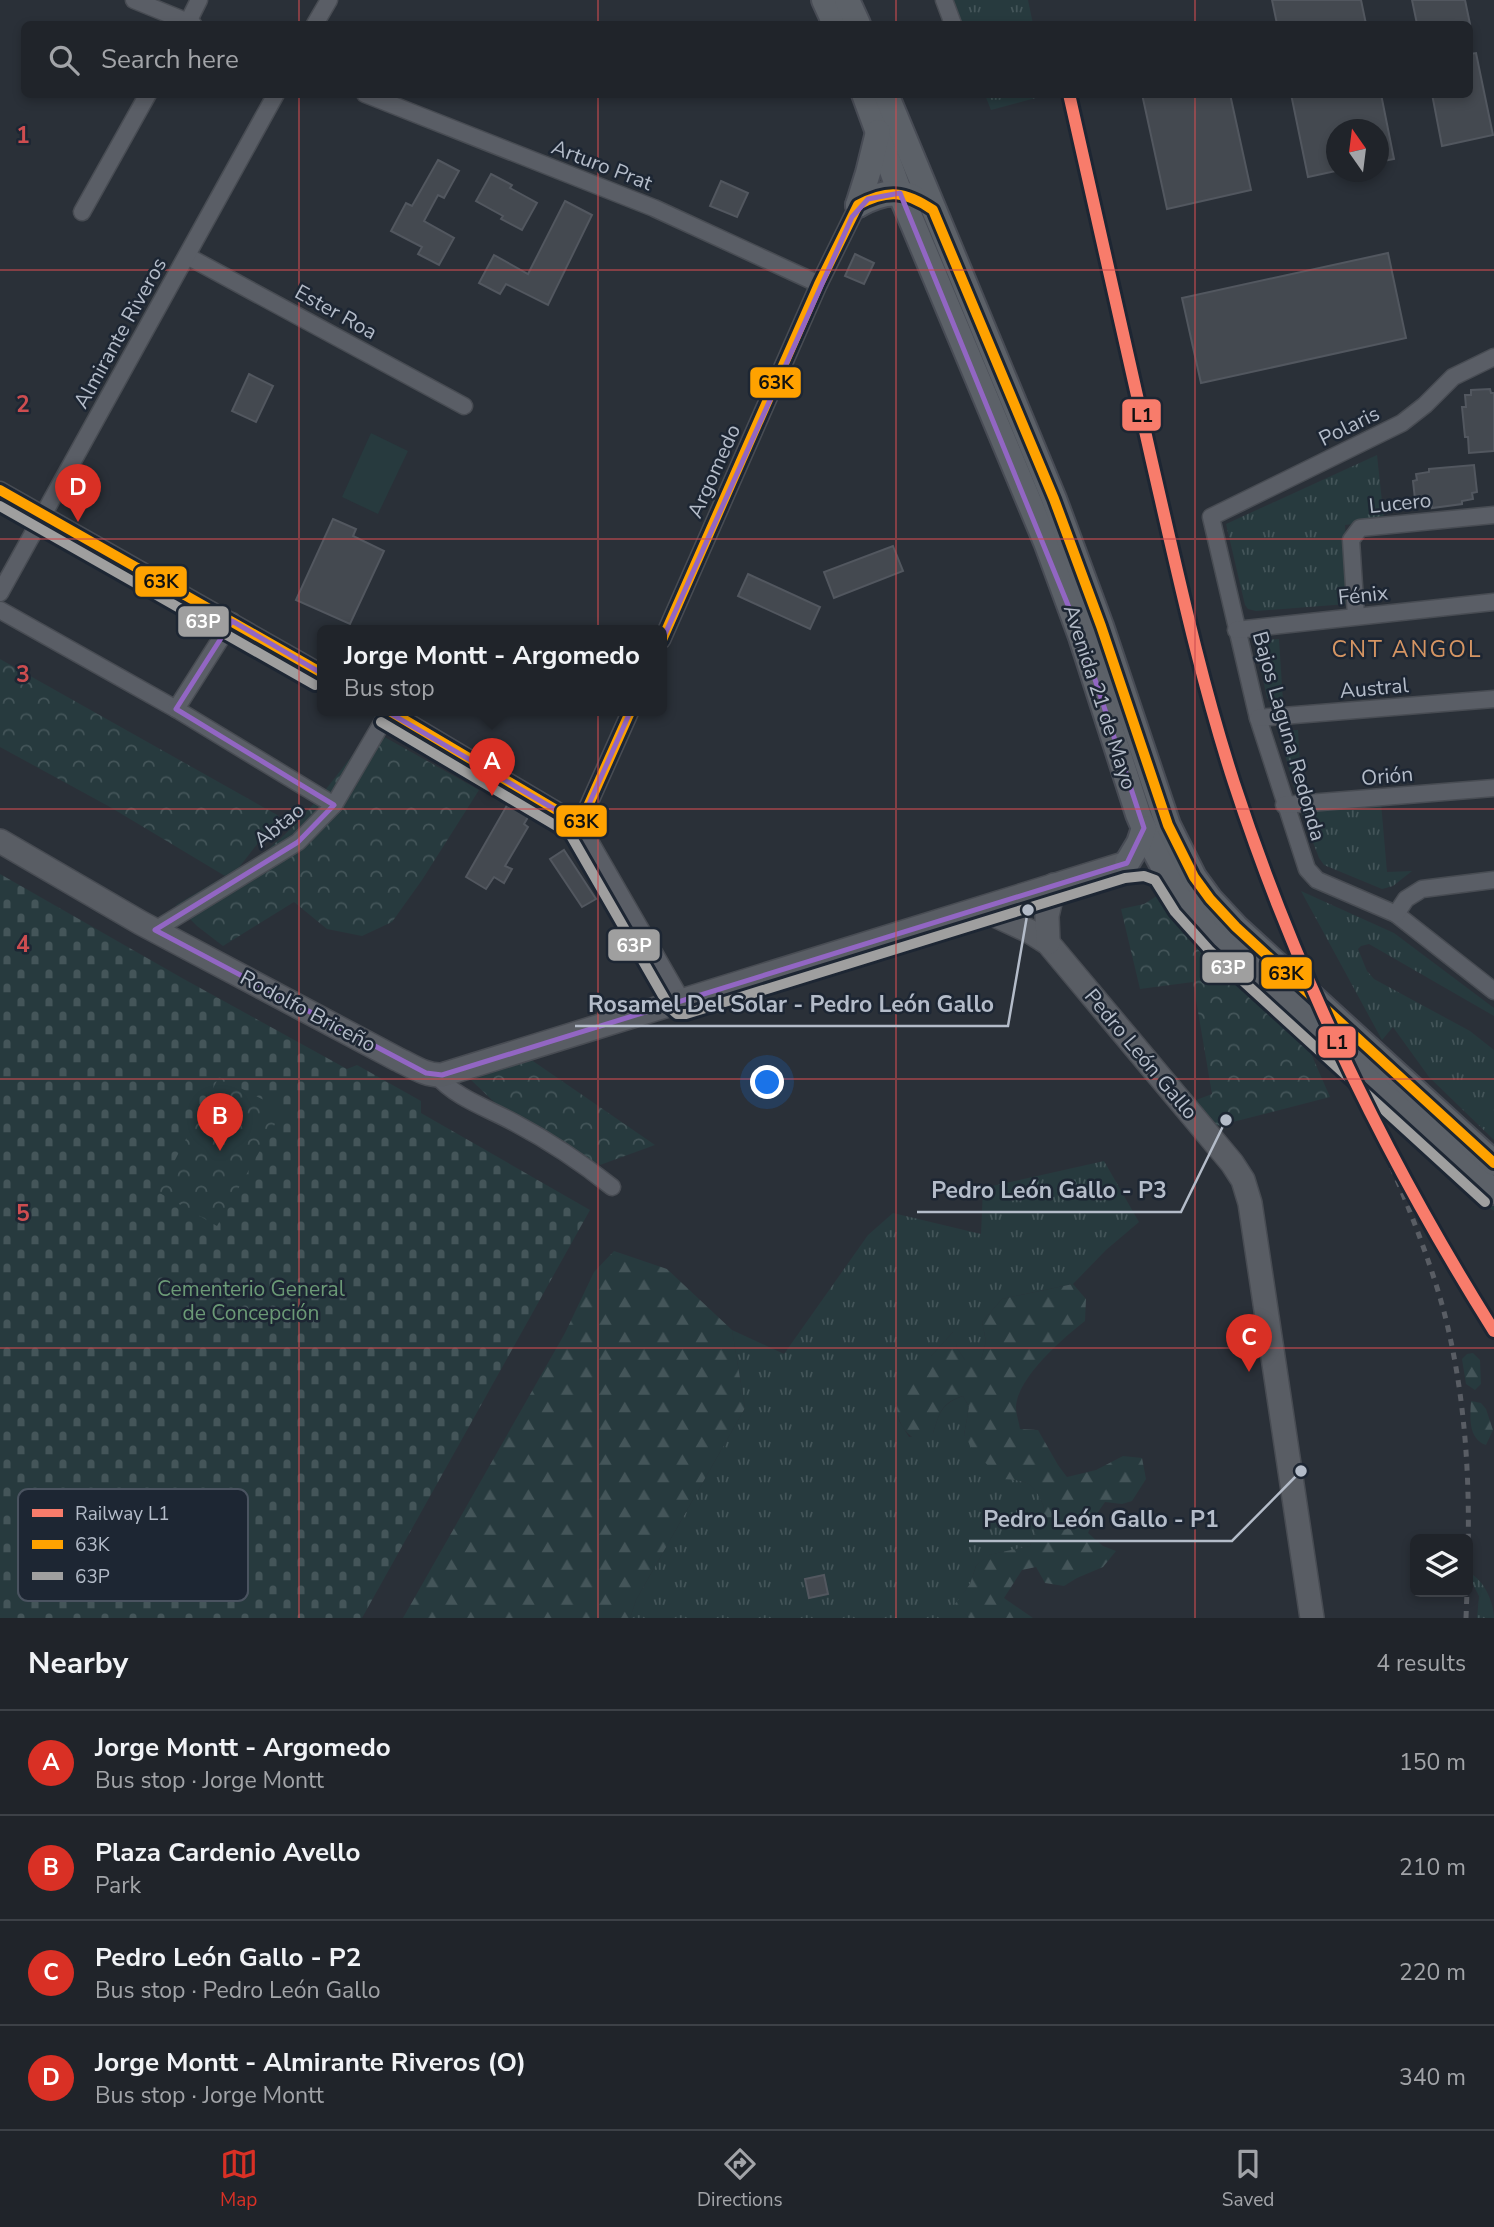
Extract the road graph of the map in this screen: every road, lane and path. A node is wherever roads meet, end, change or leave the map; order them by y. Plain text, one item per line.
1 (134, 0) edge
2 (200, 0) edge
3 (329, 0) edge
4 (824, 0) edge
5 (847, 0) edge
6 (944, 0) edge
7 (182, 21) edge
8 (190, 21) edge
9 (317, 21) edge
10 (834, 21) edge
11 (857, 21) edge
12 (952, 21) edge
13 (146, 98) edge
14 (274, 98) edge
15 (375, 98) edge
16 (865, 98) edge
17 (888, 98) edge
18 (878, 132) junction
19 (900, 193) junction
20 (858, 205) junction
21 (933, 210) junction
22 (82, 212) dead end
23 (187, 256) junction
24 (819, 284) junction
25 (1494, 357) edge
26 (464, 406) dead end
27 (0, 490) edge
28 (43, 514) junction
29 (1494, 515) edge
30 (1212, 517) joint
31 (0, 593) edge
32 (1494, 602) edge
33 (0, 610) edge
34 (1356, 617) junction
35 (232, 621) junction
36 (667, 629) edge
37 (1236, 630) junction
38 (317, 670) edge
39 (1494, 699) edge
40 (176, 709) junction
41 (385, 716) edge
42 (396, 716) edge
43 (628, 716) edge
44 (1258, 718) junction
45 (1494, 788) edge
46 (334, 805) junction
47 (1284, 805) junction
48 (580, 824) junction
49 (1144, 828) junction
50 (0, 841) edge
51 (1126, 863) junction
52 (1164, 869) junction
53 (1494, 880) edge
54 (1054, 886) junction
55 (982, 909) junction
56 (1396, 914) junction
57 (155, 930) junction
58 (1048, 943) junction
59 (1494, 991) edge
60 (682, 1001) junction
61 (436, 1075) junction
62 (1494, 1163) edge
63 (612, 1187) dead end
64 (1494, 1192) edge
65 (1312, 1618) edge

1 - 7 street
2 - 8 street
3 - 9 street
4 - 10 main road
5 - 11 main road
6 - 12 street
13 - 22 street
14 - 23 street, Almirante Riveros
15 - 24 street, Arturo Prat
16 - 18 main road, Avenida 21 de Mayo
17 - 21 main road, Avenida 21 de Mayo
18 - 19 main road, Avenida 21 de Mayo
18 - 20 main road
19 - 20 main road
19 - 21 main road
19 - 49 main road, Avenida 21 de Mayo
20 - 24 street, Argomedo
21 - 62 main road, Avenida 21 de Mayo
23 - 26 street, Ester Roa
23 - 28 street, Almirante Riveros
24 - 36 street, Argomedo
25 - 30 street, Polaris
27 - 28 street
28 - 31 street, Almirante Riveros
28 - 35 street
29 - 34 street, Lucero
30 - 37 street, Bajos Laguna Redonda
32 - 34 street, Fénix
33 - 40 street
34 - 37 street, Fénix
35 - 38 street
35 - 40 street
37 - 44 street, Bajos Laguna Redonda
39 - 44 street, Austral
40 - 46 street
41 - 46 street, Abtao
42 - 48 street
43 - 48 street
44 - 47 street, Bajos Laguna Redonda
45 - 47 street, Orión
46 - 57 street, Abtao
47 - 56 street, Bajos Laguna Redonda
48 - 60 street
49 - 51 main road
49 - 52 main road, Avenida 21 de Mayo
50 - 57 street, Rodolfo Briceño
51 - 52 main road
51 - 54 street
52 - 64 main road, Avenida 21 de Mayo
53 - 56 street
54 - 55 street
54 - 58 street
55 - 58 street, Pedro León Gallo
55 - 60 street
56 - 59 street, Bajos Laguna Redonda
57 - 61 street, Rodolfo Briceño
58 - 65 street, Pedro León Gallo
60 - 61 street
61 - 63 street, Rodolfo Briceño

